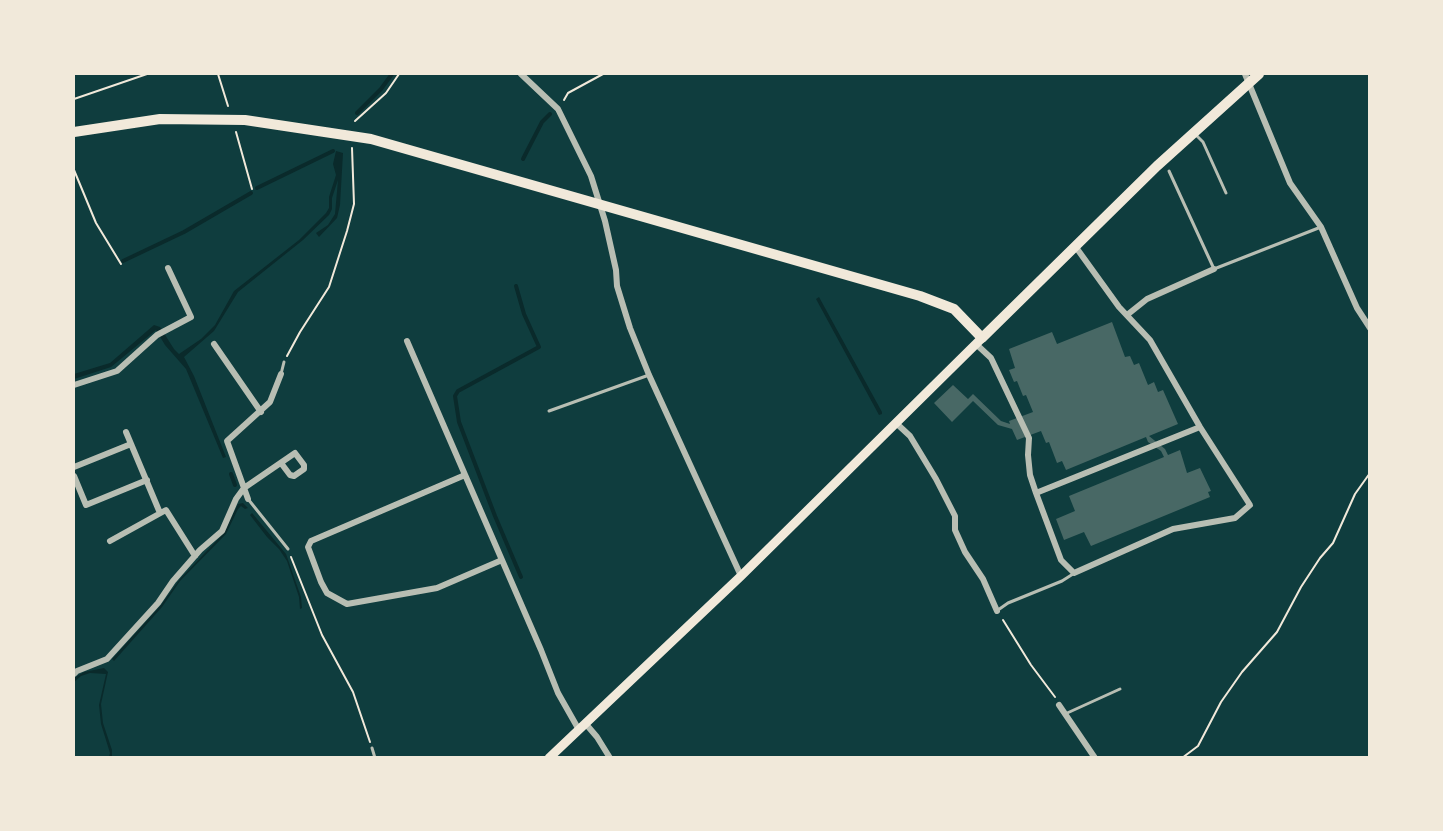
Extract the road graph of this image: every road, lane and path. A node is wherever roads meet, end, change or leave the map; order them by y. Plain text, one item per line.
1 (147, 74) edge
2 (218, 74) edge
3 (399, 74) edge
4 (521, 74) edge
5 (603, 74) edge
6 (1259, 74) edge
7 (1247, 78) edge
8 (74, 99) edge
9 (228, 106) dead end
10 (558, 109) junction
11 (355, 121) dead end
12 (74, 132) edge
13 (236, 132) dead end
14 (1194, 132) junction
15 (352, 148) dead end
16 (74, 170) edge
17 (1169, 171) dead end
18 (252, 189) dead end
19 (1226, 193) dead end
20 (601, 205) junction
21 (1320, 227) junction
22 (1075, 246) junction
23 (121, 264) dead end
24 (168, 268) dead end
25 (1214, 269) junction
26 (1127, 315) junction
27 (1370, 328) edge
28 (407, 341) dead end
29 (979, 341) junction
30 (214, 344) dead end
31 (284, 362) joint
32 (281, 374) joint
33 (649, 375) junction
34 (74, 385) edge
35 (549, 411) dead end
36 (261, 412) junction
37 (896, 423) junction
38 (1200, 427) junction
39 (126, 432) dead end
40 (131, 444) junction
41 (281, 463) dead end
42 (74, 467) edge
43 (1370, 473) edge
44 (465, 475) junction
45 (74, 476) edge
46 (147, 480) junction
47 (244, 488) junction
48 (1036, 493) junction
49 (248, 499) joint
50 (160, 513) junction
51 (110, 541) dead end
52 (288, 549) joint
53 (195, 556) junction
54 (502, 560) junction
55 (1074, 573) junction
56 (741, 576) junction
57 (996, 610) junction
58 (74, 674) edge
59 (1120, 689) dead end
60 (1059, 705) joint
61 (1065, 714) junction
62 (582, 727) junction
63 (372, 748) joint
64 (1185, 757) edge
65 (375, 758) edge
66 (549, 758) edge
67 (610, 758) edge
68 (1095, 758) edge

1 - 8 path
2 - 9 path
3 - 11 path
4 - 10 street
5 - 10 path
6 - 7 highway
7 - 14 highway
7 - 21 street
10 - 20 street
12 - 20 highway
13 - 18 path
14 - 19 lane
14 - 22 highway
15 - 31 path
16 - 23 path
17 - 25 lane
20 - 29 highway
20 - 33 street
21 - 25 lane
21 - 27 street
22 - 26 street
22 - 29 highway
24 - 34 street
25 - 26 street
26 - 38 street
28 - 44 street
29 - 37 main road
29 - 48 street
30 - 36 street
31 - 32 lane
32 - 36 street
33 - 35 lane
33 - 56 street
36 - 47 street
37 - 56 main road
37 - 57 street
38 - 48 street
38 - 55 street
39 - 40 street
40 - 42 street
40 - 46 street
41 - 47 street
43 - 64 path
44 - 54 street
44 - 54 street
45 - 46 street
46 - 50 street
47 - 49 street
47 - 53 street
48 - 55 street
49 - 52 lane
50 - 51 street
50 - 53 street
52 - 63 path
53 - 58 street
54 - 62 street
55 - 57 lane
56 - 62 main road
57 - 60 path
59 - 61 lane
60 - 61 street
61 - 68 street
62 - 66 main road
62 - 67 street
63 - 65 lane

